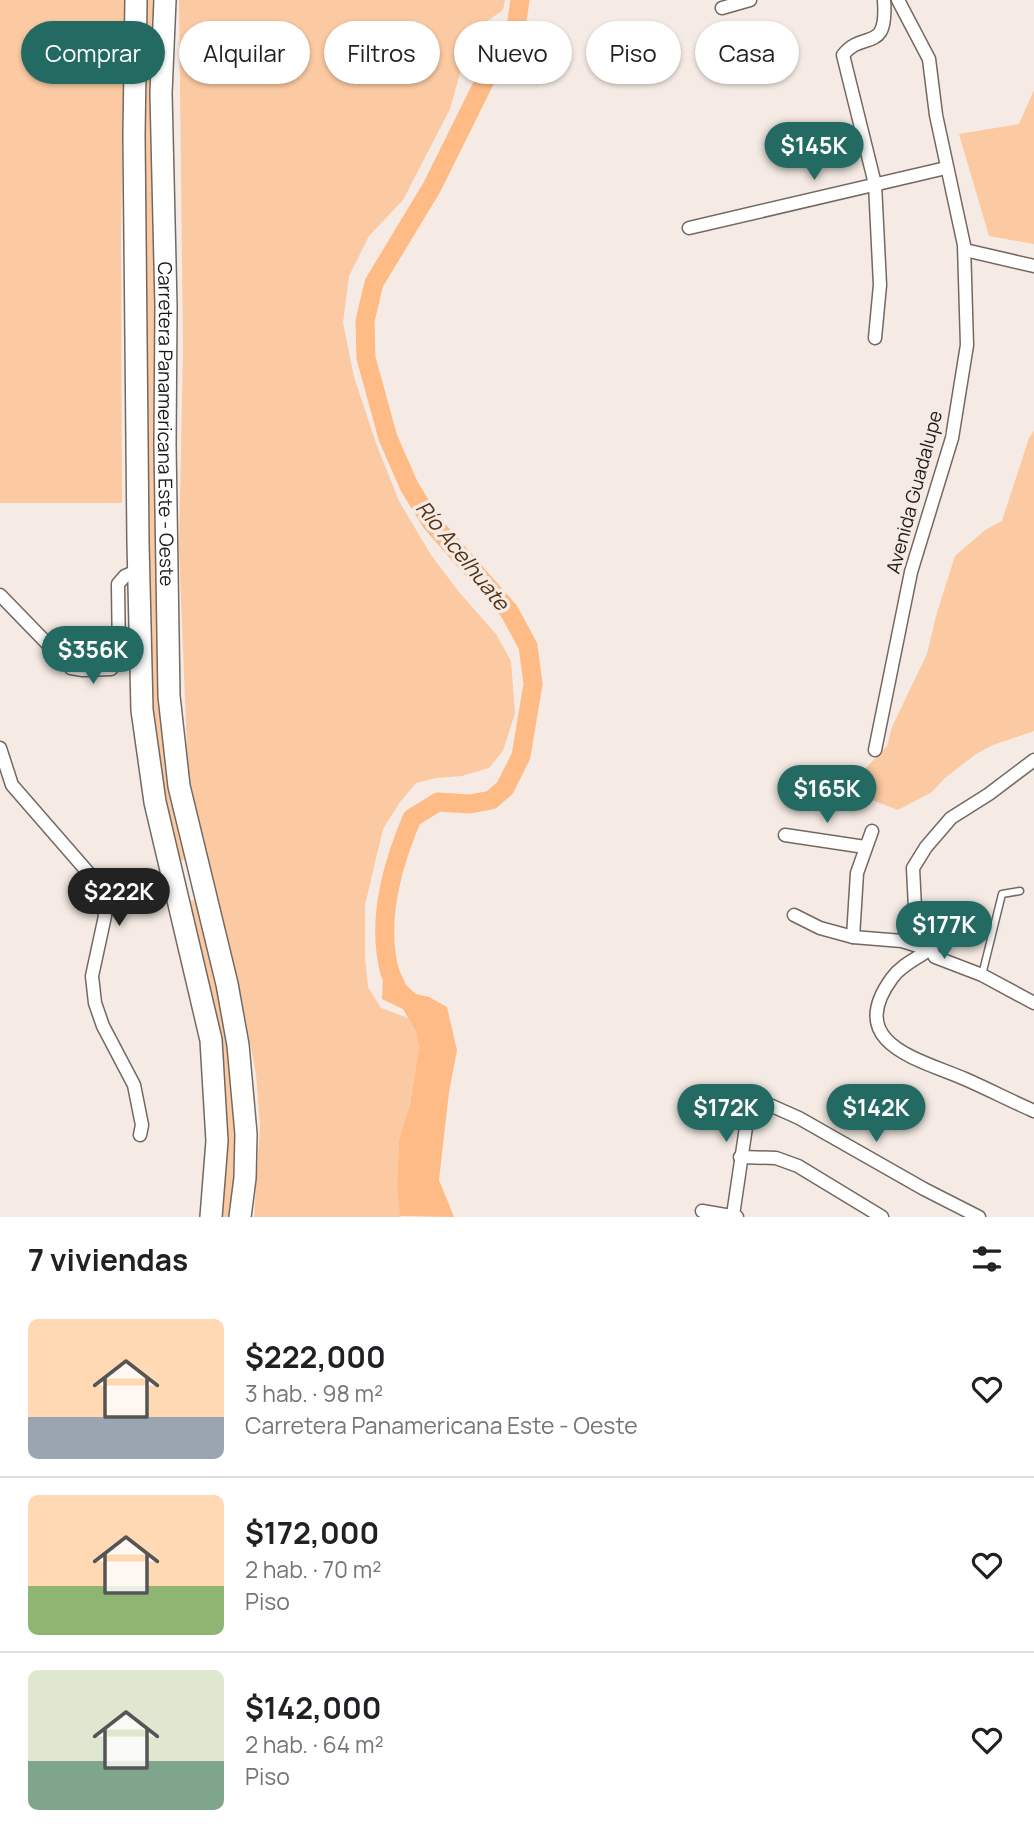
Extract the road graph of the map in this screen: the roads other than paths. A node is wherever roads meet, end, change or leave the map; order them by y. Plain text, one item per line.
1 (136, 0) edge
2 (165, 0) edge
3 (750, 0) edge
4 (884, 0) edge
5 (898, 0) edge
6 (722, 8) dead end
7 (946, 168) junction
8 (875, 184) junction
9 (689, 228) dead end
10 (965, 250) junction
11 (1034, 266) edge
12 (875, 338) dead end
13 (139, 570) junction
14 (0, 594) edge
15 (0, 750) edge
16 (875, 750) dead end
17 (1034, 760) edge
18 (872, 831) dead end
19 (785, 835) dead end
20 (865, 847) junction
21 (195, 857) junction
22 (169, 865) junction
23 (1020, 891) dead end
24 (207, 902) junction
25 (180, 908) junction
26 (794, 915) dead end
27 (853, 937) junction
28 (931, 950) junction
29 (982, 975) junction
30 (1034, 1003) edge
31 (1034, 1111) edge
32 (139, 1135) dead end
33 (740, 1157) junction
34 (702, 1211) dead end
35 (735, 1216) edge
36 (211, 1217) edge
37 (240, 1217) edge
38 (882, 1217) edge
39 (979, 1217) edge

1 - 13 highway, Carretera Panamericana Este - Oeste
2 - 21 highway, Carretera Panamericana Este - Oeste
3 - 6 street
4 - 8 street
5 - 7 street, Avenida Guadalupe
7 - 8 street
7 - 10 street, Avenida Guadalupe
8 - 9 street
8 - 12 street
10 - 11 street
10 - 16 street, Avenida Guadalupe
13 - 14 street
13 - 22 highway, Carretera Panamericana Este - Oeste
15 - 32 street
17 - 28 street
18 - 20 street
19 - 20 street
20 - 27 street
21 - 22 highway
21 - 24 highway, Carretera Panamericana Este - Oeste
22 - 25 highway, Carretera Panamericana Este - Oeste
23 - 29 lane
24 - 25 highway
24 - 37 highway, Carretera Panamericana Este - Oeste
25 - 36 highway, Carretera Panamericana Este - Oeste
26 - 27 street
27 - 28 street
28 - 29 street
28 - 31 street
29 - 30 street
33 - 35 street
33 - 38 street
33 - 39 street
34 - 35 street

